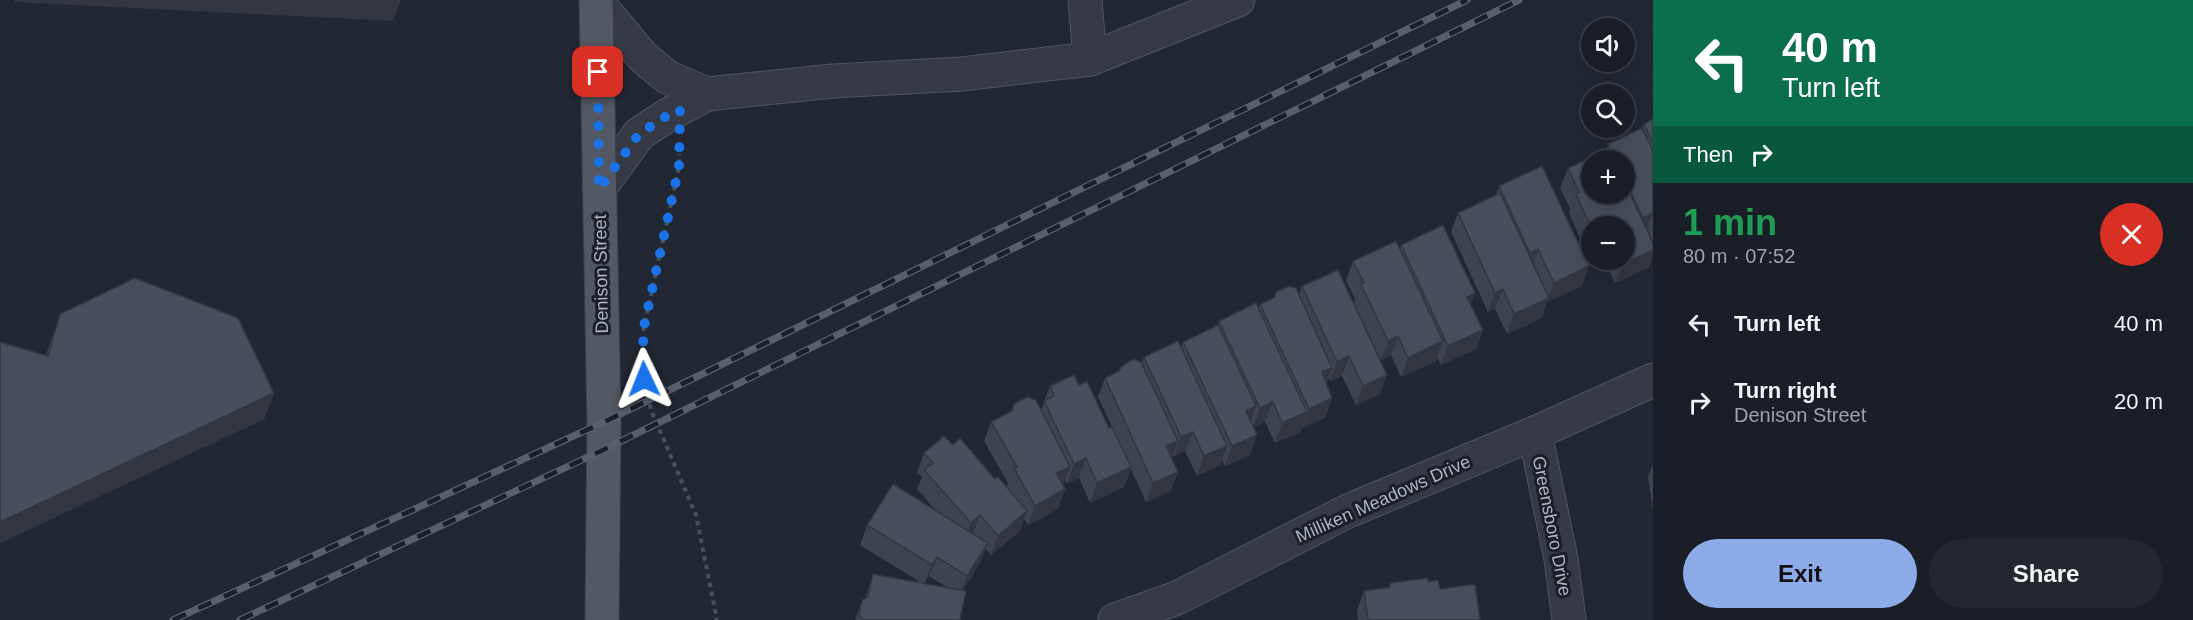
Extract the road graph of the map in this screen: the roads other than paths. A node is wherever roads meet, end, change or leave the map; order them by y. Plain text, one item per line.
1 (1085, 0) edge
2 (1238, 0) edge
3 (596, 1) edge
4 (1090, 59) junction
5 (693, 102) junction
6 (599, 189) junction
7 (1653, 380) edge
8 (1535, 433) junction
9 (602, 620) edge
10 (1115, 620) edge
11 (1569, 620) edge

1 - 4 street
2 - 4 street
3 - 5 street
3 - 6 main road, Denison Street
4 - 5 street
5 - 6 street
6 - 9 main road, Denison Street
7 - 8 street, Milliken Meadows Drive
8 - 10 street, Milliken Meadows Drive
8 - 11 street, Greensboro Drive

